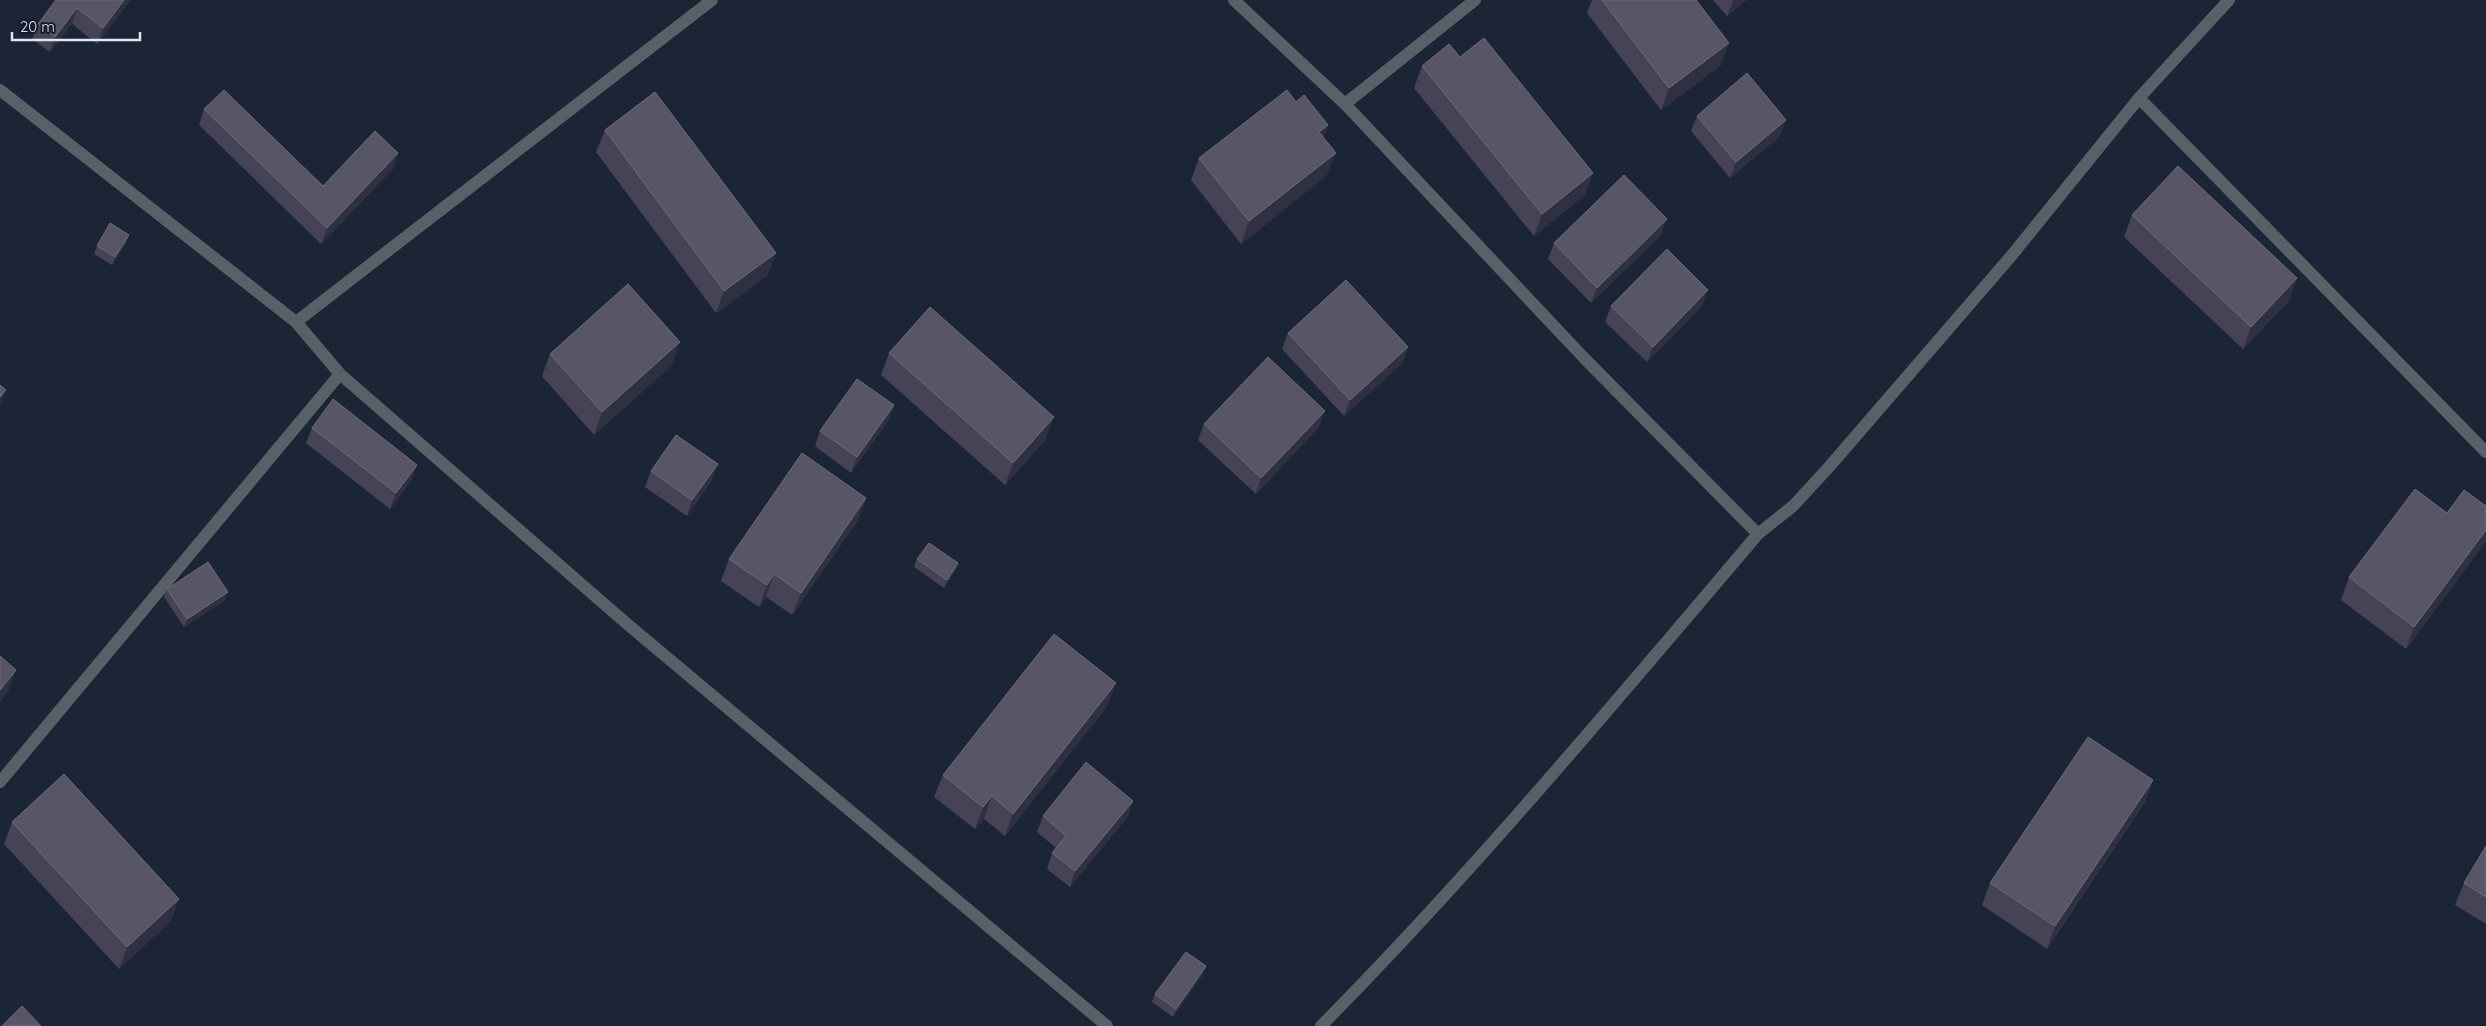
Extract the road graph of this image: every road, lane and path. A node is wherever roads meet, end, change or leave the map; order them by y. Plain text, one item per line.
1 (712, 0) edge
2 (1234, 0) edge
3 (1475, 0) edge
4 (2229, 0) edge
5 (0, 90) edge
6 (2139, 98) junction
7 (1345, 104) junction
8 (296, 322) junction
9 (340, 374) junction
10 (2486, 452) edge
11 (1758, 534) junction
12 (0, 782) edge
13 (1107, 1026) edge
14 (1321, 1026) edge

1 - 8 street
2 - 7 street
3 - 7 street
4 - 6 street
5 - 8 street
6 - 10 street
6 - 11 street
7 - 11 street
8 - 9 street
9 - 12 street
9 - 13 street
11 - 14 street

